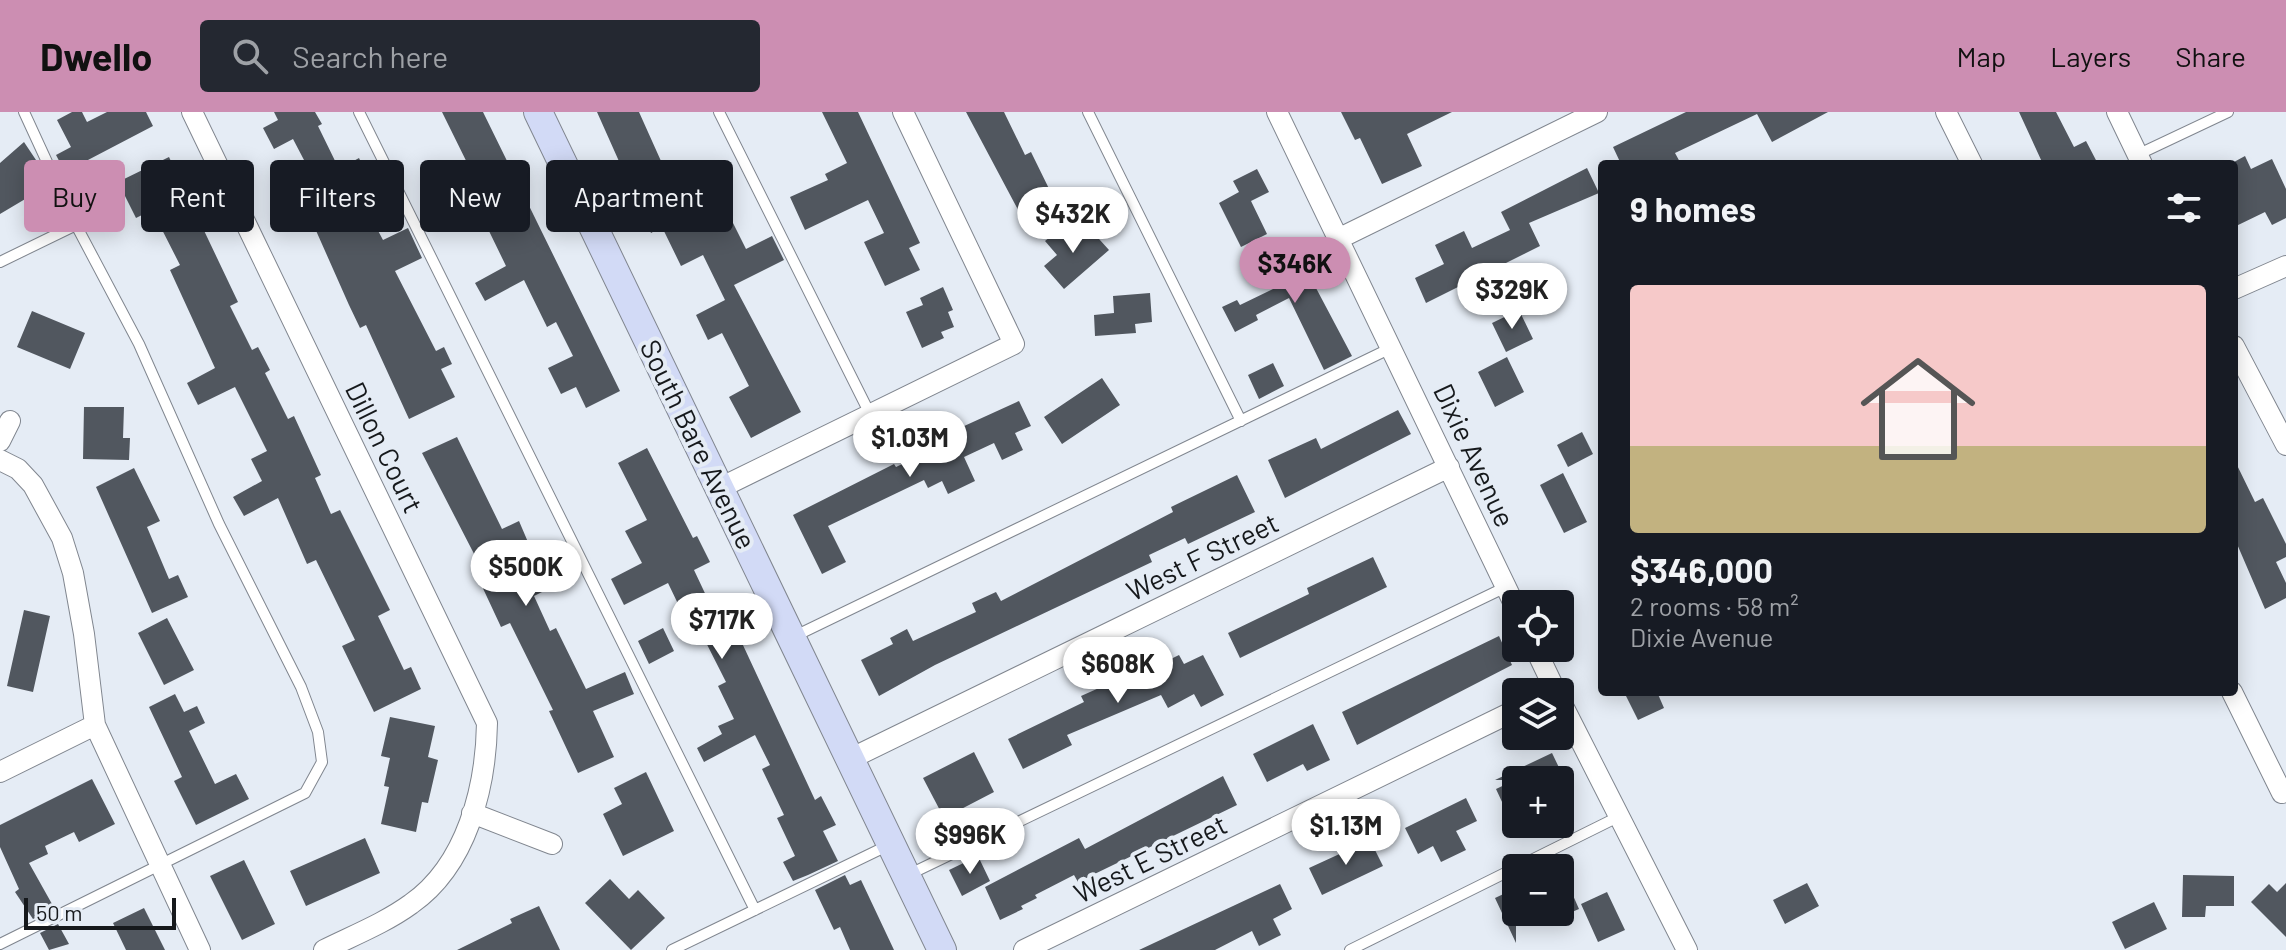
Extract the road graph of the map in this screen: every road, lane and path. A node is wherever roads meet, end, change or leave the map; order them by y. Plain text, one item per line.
1 (24, 112) edge
2 (192, 112) edge
3 (359, 112) edge
4 (538, 112) edge
5 (719, 112) edge
6 (903, 112) edge
7 (1088, 112) edge
8 (1277, 112) edge
9 (1597, 112) edge
10 (1946, 112) edge
11 (2117, 112) edge
12 (2228, 112) edge
13 (46, 160) edge
14 (1970, 160) edge
15 (2140, 160) edge
16 (62, 232) edge
17 (80, 232) edge
18 (1338, 239) junction
19 (0, 262) edge
20 (2286, 266) edge
21 (2238, 287) edge
22 (1393, 347) junction
23 (2238, 353) edge
24 (870, 414) junction
25 (10, 421) dead end
26 (1241, 421) junction
27 (0, 441) edge
28 (2285, 441) edge
29 (0, 460) edge
30 (1449, 467) junction
31 (720, 488) junction
32 (1506, 587) junction
33 (1507, 590) edge
34 (792, 637) junction
35 (2234, 696) edge
36 (1502, 717) edge
37 (95, 725) junction
38 (1574, 727) edge
39 (850, 759) junction
40 (0, 772) edge
41 (2286, 791) edge
42 (472, 813) junction
43 (1620, 816) junction
44 (552, 844) dead end
45 (891, 844) junction
46 (160, 865) junction
47 (906, 876) junction
48 (755, 910) junction
49 (0, 944) edge
50 (200, 950) edge
51 (324, 950) edge
52 (672, 950) edge
53 (942, 950) edge
54 (1024, 950) edge
55 (1350, 950) edge
56 (1687, 950) edge

1 - 13 lane
2 - 42 street, Dillon Court
3 - 48 lane
4 - 31 street, South Bare Avenue
5 - 24 lane
6 - 24 street
7 - 26 lane
8 - 18 street, Dixie Avenue
9 - 18 street
10 - 14 street
11 - 15 street
12 - 15 lane
16 - 19 lane
17 - 46 lane
18 - 22 street, Dixie Avenue
20 - 21 street
22 - 26 lane
22 - 30 street, Dixie Avenue
23 - 28 street
24 - 31 street
25 - 27 street
26 - 34 lane
29 - 37 street
30 - 32 street, Dixie Avenue
30 - 39 street, West F Street
31 - 34 street, South Bare Avenue
32 - 33 street, Dixie Avenue
32 - 47 lane
34 - 39 street, South Bare Avenue
35 - 41 street
36 - 54 street, West E Street
37 - 40 street
37 - 46 street
38 - 43 street
39 - 45 street, South Bare Avenue
42 - 44 street
42 - 51 street, Dillon Court
43 - 55 lane
43 - 56 street
45 - 47 street, South Bare Avenue
45 - 48 lane
46 - 49 lane
46 - 50 street
47 - 53 street, South Bare Avenue
48 - 52 lane

